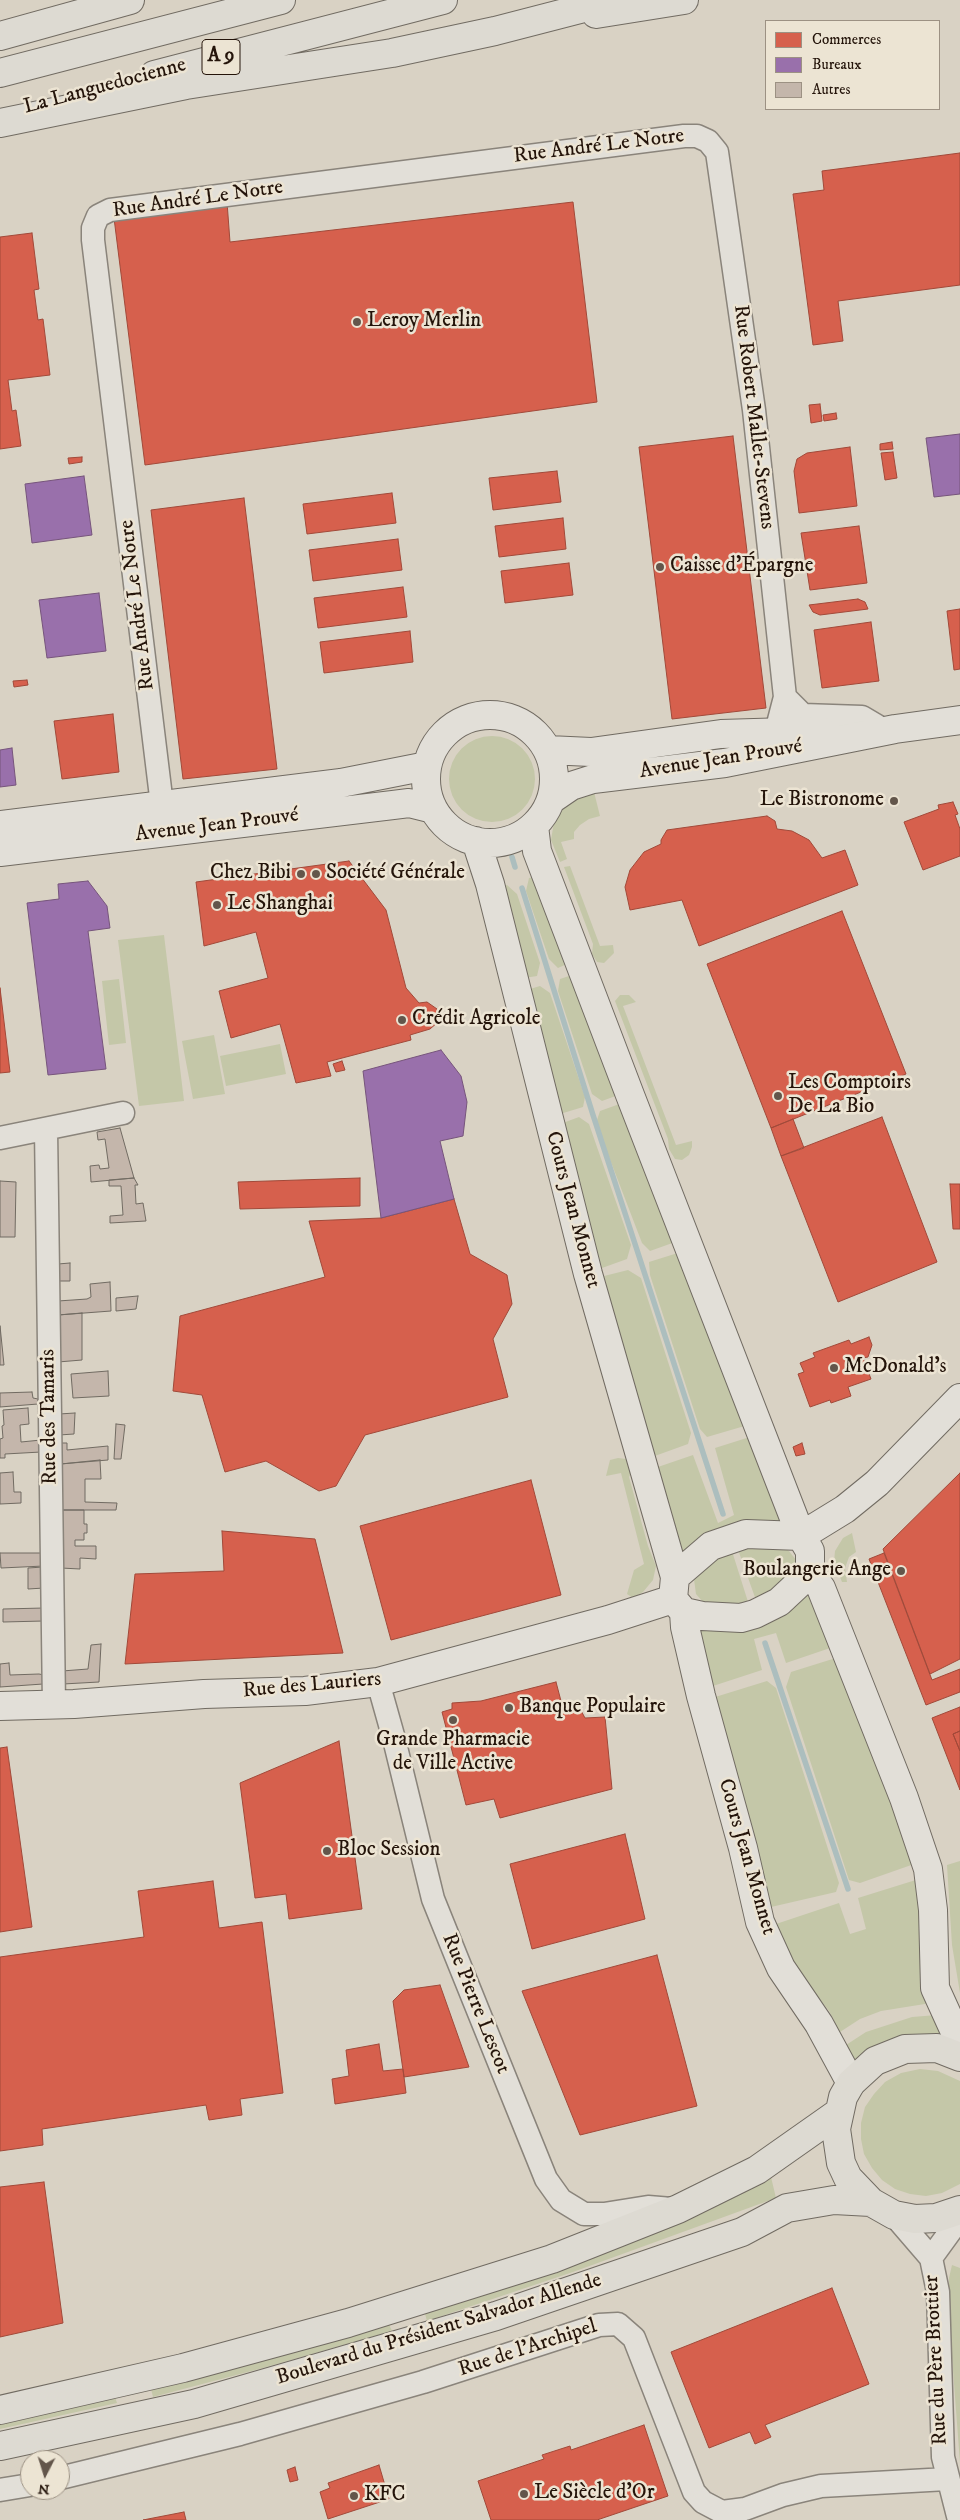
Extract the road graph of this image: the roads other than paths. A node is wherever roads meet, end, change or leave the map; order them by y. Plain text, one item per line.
1 (73, 0) edge
2 (130, 0) edge
3 (281, 0) edge
4 (443, 0) edge
5 (615, 0) edge
6 (684, 0) edge
7 (0, 26) edge
8 (496, 31) junction
9 (0, 36) edge
10 (0, 73) edge
11 (0, 115) edge
12 (0, 123) edge
13 (708, 141) joint
14 (785, 697) junction
15 (960, 720) edge
16 (889, 730) junction
17 (778, 732) junction
18 (548, 750) junction
19 (427, 766) junction
20 (552, 799) junction
21 (162, 805) junction
22 (433, 809) junction
23 (0, 825) edge
24 (534, 826) junction
25 (165, 832) junction
26 (476, 841) junction
27 (0, 852) edge
28 (123, 1113) dead end
29 (46, 1128) junction
30 (0, 1138) edge
31 (960, 1398) edge
32 (801, 1536) junction
33 (810, 1573) junction
34 (677, 1596) junction
35 (378, 1682) junction
36 (54, 1705) junction
37 (0, 1706) edge
38 (960, 2043) edge
39 (960, 2057) edge
40 (852, 2083) junction
41 (838, 2112) junction
42 (678, 2209) junction
43 (882, 2209) junction
44 (960, 2210) edge
45 (960, 2218) edge
46 (931, 2258) junction
47 (0, 2410) edge
48 (0, 2446) edge
49 (70, 2476) edge
50 (947, 2479) junction
51 (20, 2487) edge
52 (0, 2490) edge
53 (959, 2520) edge

1 - 7 main road
2 - 9 main road
3 - 10 main road, La Languedocienne / A 9
4 - 11 main road, La Languedocienne / A 9
5 - 8 main road
6 - 8 main road
8 - 12 main road
13 - 14 street, Rue Robert Mallet-Stevens
13 - 21 street, Rue André Le Notre
14 - 16 street
14 - 17 street, Rue Robert Mallet-Stevens
15 - 16 main road, Avenue Jean Prouvé
16 - 17 main road, Avenue Jean Prouvé
16 - 20 main road, Avenue Jean Prouvé
17 - 18 main road, Avenue Jean Prouvé
18 - 19 main road
18 - 20 main road
19 - 21 main road, Avenue Jean Prouvé
19 - 22 main road
20 - 24 main road
21 - 23 main road, Avenue Jean Prouvé
21 - 25 main road
22 - 25 main road, Avenue Jean Prouvé
22 - 26 main road
24 - 26 main road
24 - 32 main road
25 - 27 main road, Avenue Jean Prouvé
26 - 34 main road, Cours Jean Monnet
28 - 29 street
29 - 30 street
29 - 36 street, Rue des Tamaris
31 - 32 main road
32 - 33 main road
32 - 34 main road
33 - 34 main road
33 - 38 main road
34 - 35 main road, Rue des Lauriers
34 - 40 main road, Cours Jean Monnet
35 - 36 main road, Rue des Lauriers
35 - 42 street, Rue Pierre Lescot
36 - 37 main road, Rue des Lauriers
39 - 40 main road
40 - 41 main road
41 - 42 main road, Boulevard du Président Salvador Allende
41 - 43 main road
42 - 47 main road, Boulevard du Président Salvador Allende
43 - 44 main road, Boulevard du Président Salvador Allende
43 - 46 street, Rue du Père Brottier
43 - 48 main road, Boulevard du Président Salvador Allende
45 - 46 street, Rue du Père Brottier
46 - 50 street, Rue du Père Brottier
49 - 50 street, Rue de l'Archipel
50 - 53 street, Rue du Père Brottier
51 - 52 street

